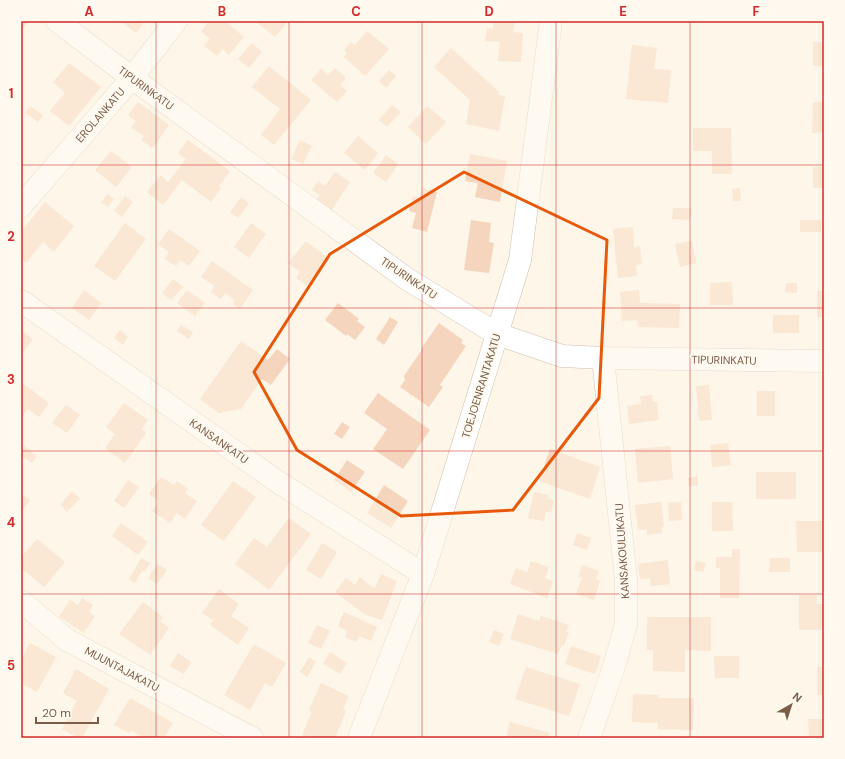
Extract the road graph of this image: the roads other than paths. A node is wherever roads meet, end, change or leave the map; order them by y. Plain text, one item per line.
1 (57, 21) edge
2 (176, 21) edge
3 (551, 21) edge
4 (132, 78) junction
5 (21, 206) edge
6 (21, 300) edge
7 (497, 334) junction
8 (603, 358) junction
9 (824, 361) edge
10 (423, 574) junction
11 (21, 601) edge
12 (252, 738) edge
13 (359, 738) edge
14 (589, 738) edge

1 - 4 street, TIPURINKATU
2 - 4 street, EROLANKATU
3 - 7 street, TOEJOENRANTAKATU
4 - 5 street, EROLANKATU
4 - 7 street, TIPURINKATU
6 - 10 street, KANSANKATU
7 - 8 street, TIPURINKATU
7 - 10 street, TOEJOENRANTAKATU
8 - 9 street, TIPURINKATU
8 - 14 street, KANSAKOULUKATU
10 - 13 street, TOEJOENRANTAKATU
11 - 12 street, MUUNTAJAKATU

